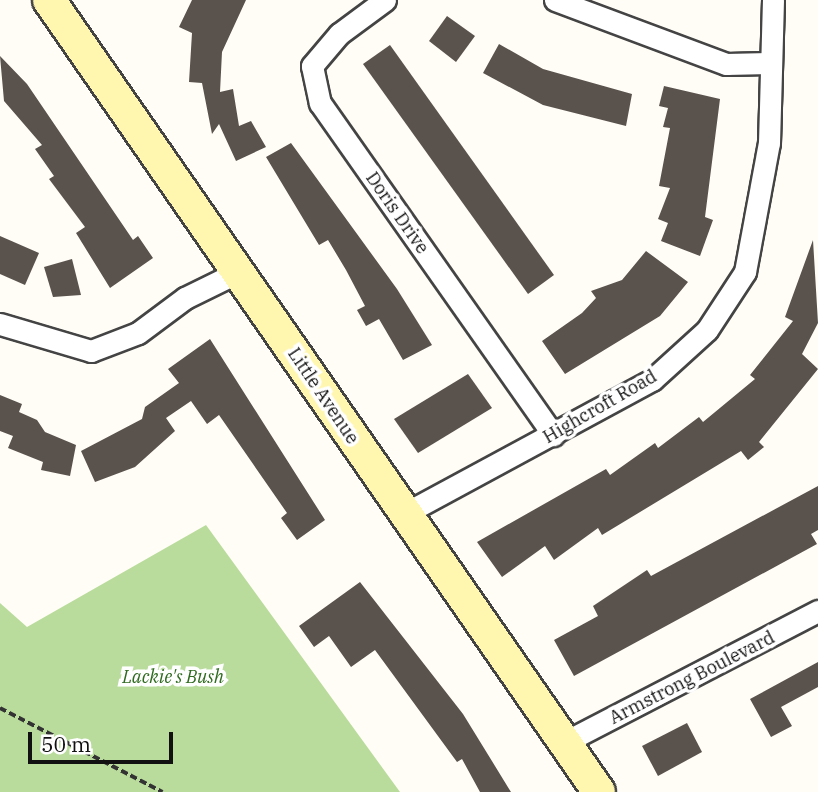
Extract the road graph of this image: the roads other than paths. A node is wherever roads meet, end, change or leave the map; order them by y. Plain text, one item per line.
1 (49, 0) edge
2 (385, 0) edge
3 (555, 0) edge
4 (772, 0) edge
5 (769, 63) junction
6 (238, 272) junction
7 (0, 324) edge
8 (553, 435) junction
9 (404, 514) junction
10 (818, 611) edge
11 (565, 742) junction
12 (599, 792) edge

1 - 6 street, Little Avenue
2 - 8 street, Doris Drive
3 - 5 street
4 - 5 street, Highcroft Road
5 - 8 street, Highcroft Road
6 - 7 street
6 - 9 street, Little Avenue
8 - 9 street, Highcroft Road
9 - 11 street, Little Avenue
10 - 11 street, Armstrong Boulevard
11 - 12 street, Little Avenue

